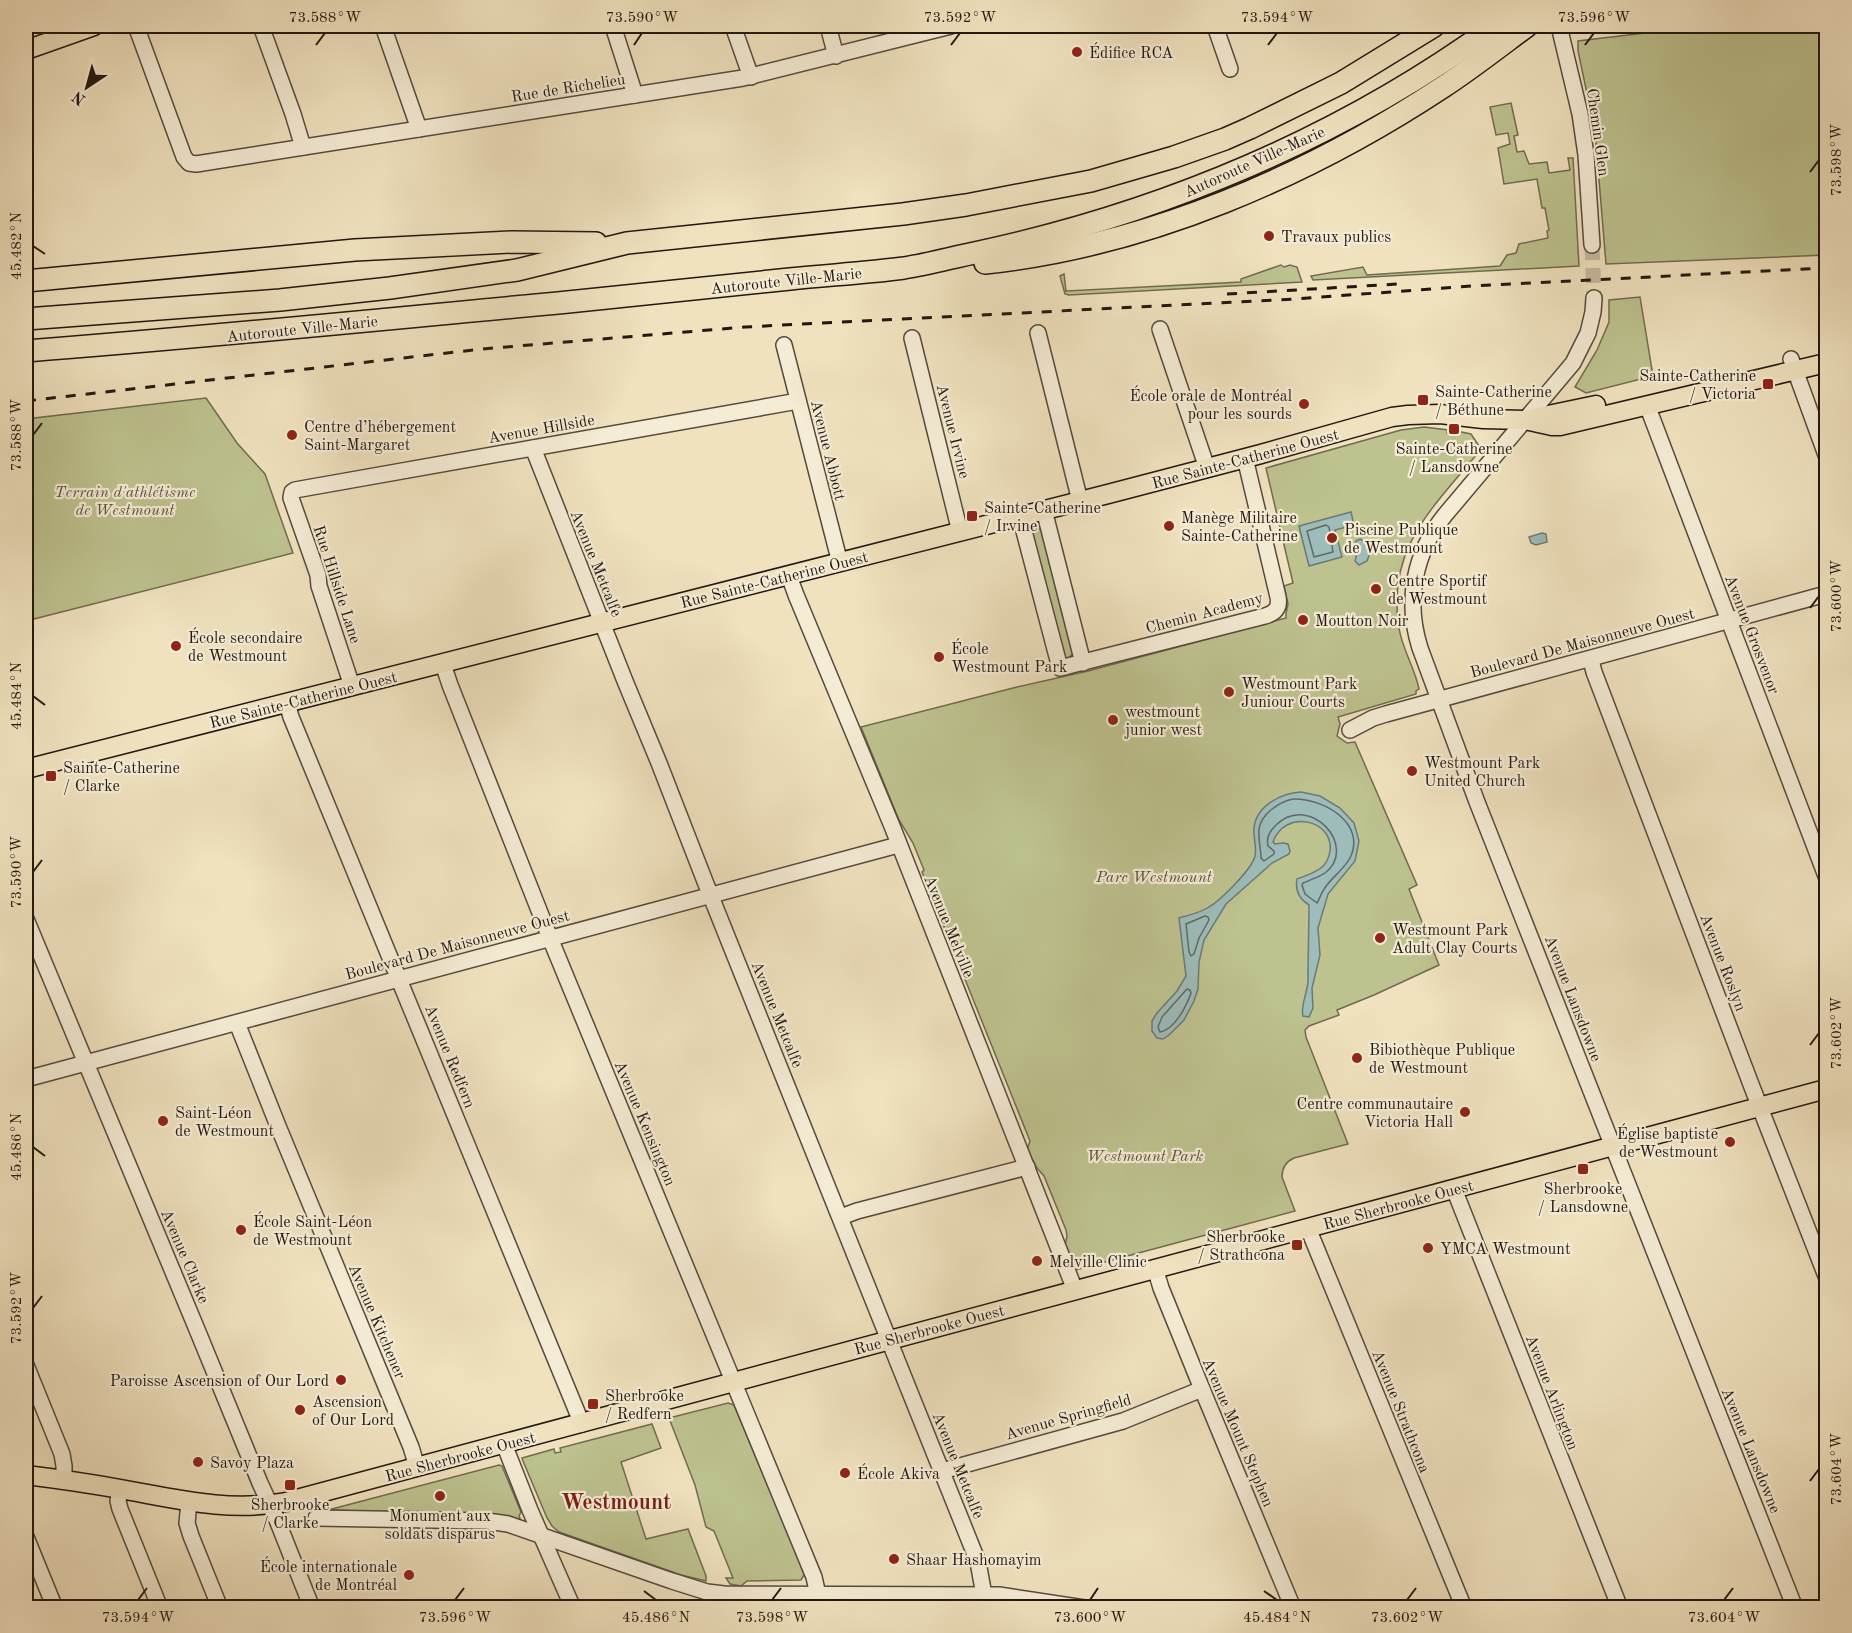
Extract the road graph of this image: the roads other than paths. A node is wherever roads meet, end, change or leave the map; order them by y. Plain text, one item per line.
1 (94, 26) edge
2 (136, 26) edge
3 (261, 26) edge
4 (383, 26) edge
5 (613, 26) edge
6 (733, 26) edge
7 (828, 26) edge
8 (1215, 26) edge
9 (1434, 26) edge
10 (1495, 26) edge
11 (1527, 26) edge
12 (1559, 26) edge
13 (941, 27) edge
14 (26, 50) edge
15 (836, 56) junction
16 (1230, 69) dead end
17 (751, 77) junction
18 (635, 95) junction
19 (419, 129) junction
20 (303, 147) junction
21 (627, 243) junction
22 (1592, 245) tunnel mouth
23 (904, 268) junction
24 (26, 281) edge
25 (1594, 298) tunnel mouth
26 (26, 320) edge
27 (1160, 329) dead end
28 (1038, 333) dead end
29 (912, 338) dead end
30 (784, 345) dead end
31 (26, 351) edge
32 (1827, 351) edge
33 (1827, 363) edge
34 (1792, 365) junction
35 (798, 401) junction
36 (1647, 405) junction
37 (1525, 420) junction
38 (1825, 447) edge
39 (533, 448) junction
40 (1245, 458) junction
41 (1207, 468) junction
42 (292, 492) joint
43 (1080, 501) junction
44 (1044, 510) junction
45 (1020, 516) junction
46 (960, 532) junction
47 (840, 563) junction
48 (789, 576) junction
49 (1827, 594) edge
50 (1729, 621) junction
51 (602, 623) junction
52 (1591, 660) junction
53 (1083, 663) junction
54 (443, 664) junction
55 (352, 686) junction
56 (1439, 700) junction
57 (287, 703) junction
58 (1350, 730) dead end
59 (26, 769) edge
60 (898, 845) junction
61 (1827, 876) edge
62 (710, 895) junction
63 (26, 919) edge
64 (550, 938) junction
65 (400, 980) junction
66 (237, 1023) junction
67 (86, 1063) junction
68 (26, 1079) edge
69 (1827, 1089) edge
70 (1760, 1107) junction
71 (1614, 1146) junction
72 (1027, 1167) junction
73 (1454, 1189) junction
74 (841, 1217) junction
75 (1308, 1228) junction
76 (1155, 1268) junction
77 (1827, 1276) edge
78 (1075, 1290) junction
79 (889, 1340) junction
80 (26, 1365) edge
81 (735, 1382) junction
82 (1202, 1389) junction
83 (582, 1424) junction
84 (504, 1444) junction
85 (417, 1467) junction
86 (942, 1471) junction
87 (26, 1475) edge
88 (64, 1480) junction
89 (120, 1489) junction
90 (189, 1502) junction
91 (270, 1505) junction
92 (316, 1518) dead end
93 (542, 1535) junction
94 (26, 1537) edge
95 (818, 1594) junction
96 (984, 1595) junction
97 (733, 1601) edge
98 (903, 1601) edge
99 (1066, 1606) edge
100 (55, 1608) edge
101 (160, 1608) edge
102 (220, 1608) edge
103 (312, 1608) edge
104 (573, 1608) edge
105 (1084, 1608) edge
106 (1293, 1608) edge
107 (1464, 1608) edge
108 (1620, 1608) edge
109 (1795, 1608) edge

1 - 14 main road
2 - 20 street, Rue de Richelieu
3 - 20 street
4 - 19 street
5 - 18 street
6 - 17 street
7 - 15 street
8 - 16 street
9 - 21 highway, Autoroute Ville-Marie
10 - 23 highway, Autoroute Ville-Marie
11 - 23 highway
12 - 22 street, Chemin Glen
13 - 15 street, Rue de Richelieu
15 - 17 street, Rue de Richelieu
17 - 18 street, Rue de Richelieu
18 - 19 street, Rue de Richelieu
19 - 20 street, Rue de Richelieu
21 - 24 highway
21 - 26 highway, Autoroute Ville-Marie
23 - 31 highway, Autoroute Ville-Marie
25 - 37 street
27 - 41 street
28 - 43 street
29 - 46 street, Avenue Irvine
30 - 35 street, Avenue Abbott
32 - 34 main road, Rue Sainte-Catherine Ouest
33 - 34 main road, Rue Sainte-Catherine Ouest
34 - 36 main road, Rue Sainte-Catherine Ouest
34 - 37 main road, Rue Sainte-Catherine Ouest
34 - 38 street
35 - 39 street, Avenue Hillside
35 - 47 street, Avenue Abbott
36 - 37 main road, Rue Sainte-Catherine Ouest
36 - 50 street, Avenue Grosvenor
37 - 40 main road, Rue Sainte-Catherine Ouest
37 - 56 street, Avenue Lansdowne
39 - 42 street, Avenue Hillside
39 - 51 street, Avenue Metcalfe
40 - 41 main road, Rue Sainte-Catherine Ouest
40 - 53 street, Chemin Academy
41 - 43 main road, Rue Sainte-Catherine Ouest
42 - 55 street, Rue Hillside Lane
43 - 44 main road, Rue Sainte-Catherine Ouest
44 - 45 main road, Rue Sainte-Catherine Ouest
44 - 53 street
45 - 46 main road, Rue Sainte-Catherine Ouest
45 - 53 street, Chemin Academy
46 - 47 main road, Rue Sainte-Catherine Ouest
47 - 48 main road, Rue Sainte-Catherine Ouest
48 - 51 main road, Rue Sainte-Catherine Ouest
48 - 60 street, Avenue Melville
49 - 50 street, Boulevard De Maisonneuve Ouest
50 - 52 street, Boulevard De Maisonneuve Ouest
50 - 61 street, Avenue Grosvenor
51 - 54 main road, Rue Sainte-Catherine Ouest
51 - 62 street, Avenue Metcalfe
52 - 56 street, Boulevard De Maisonneuve Ouest
52 - 70 street, Avenue Roslyn
54 - 55 main road, Rue Sainte-Catherine Ouest
54 - 64 street, Avenue Kensington
55 - 57 main road, Rue Sainte-Catherine Ouest
56 - 58 street, Boulevard De Maisonneuve Ouest
56 - 71 street, Avenue Lansdowne
57 - 59 main road, Rue Sainte-Catherine Ouest
57 - 65 street, Avenue Redfern
60 - 62 street, Boulevard De Maisonneuve Ouest
60 - 72 street, Avenue Melville
62 - 64 street, Boulevard De Maisonneuve Ouest
62 - 74 street, Avenue Metcalfe
63 - 67 street, Avenue Clarke
64 - 65 street, Boulevard De Maisonneuve Ouest
64 - 81 street, Avenue Kensington
65 - 66 street, Boulevard De Maisonneuve Ouest
65 - 83 street, Avenue Redfern
66 - 67 street, Boulevard De Maisonneuve Ouest
66 - 85 street, Avenue Kitchener
67 - 68 street, Boulevard De Maisonneuve Ouest
67 - 91 street, Avenue Clarke
69 - 70 main road, Rue Sherbrooke Ouest
70 - 71 main road, Rue Sherbrooke Ouest
70 - 77 street, Avenue Roslyn
71 - 73 main road, Rue Sherbrooke Ouest
71 - 109 street, Avenue Lansdowne
72 - 74 street
72 - 78 street, Avenue Melville
73 - 75 main road, Rue Sherbrooke Ouest
73 - 108 street, Avenue Arlington
74 - 79 street, Avenue Metcalfe
75 - 76 main road, Rue Sherbrooke Ouest
75 - 107 street, Avenue Strathcona
76 - 78 main road, Rue Sherbrooke Ouest
76 - 82 street, Avenue Mount Stephen
78 - 79 main road, Rue Sherbrooke Ouest
79 - 81 main road, Rue Sherbrooke Ouest
79 - 86 street, Avenue Metcalfe
80 - 88 street
81 - 83 main road, Rue Sherbrooke Ouest
81 - 95 street, Avenue Kensington
82 - 86 street, Avenue Springfield
82 - 106 street, Avenue Mount Stephen
83 - 84 main road, Rue Sherbrooke Ouest
84 - 85 main road, Rue Sherbrooke Ouest
84 - 93 street
85 - 91 main road, Rue Sherbrooke Ouest
86 - 96 street, Avenue Metcalfe
87 - 88 main road, Rue Sherbrooke Ouest
88 - 89 main road, Rue Sherbrooke Ouest
89 - 90 main road, Rue Sherbrooke Ouest
89 - 101 street
90 - 91 main road, Rue Sherbrooke Ouest
90 - 102 street
91 - 103 street, Avenue Clarke
92 - 93 street
93 - 97 street
93 - 104 street
94 - 100 street
95 - 97 street
95 - 98 street
96 - 98 street
96 - 99 street
99 - 105 street

